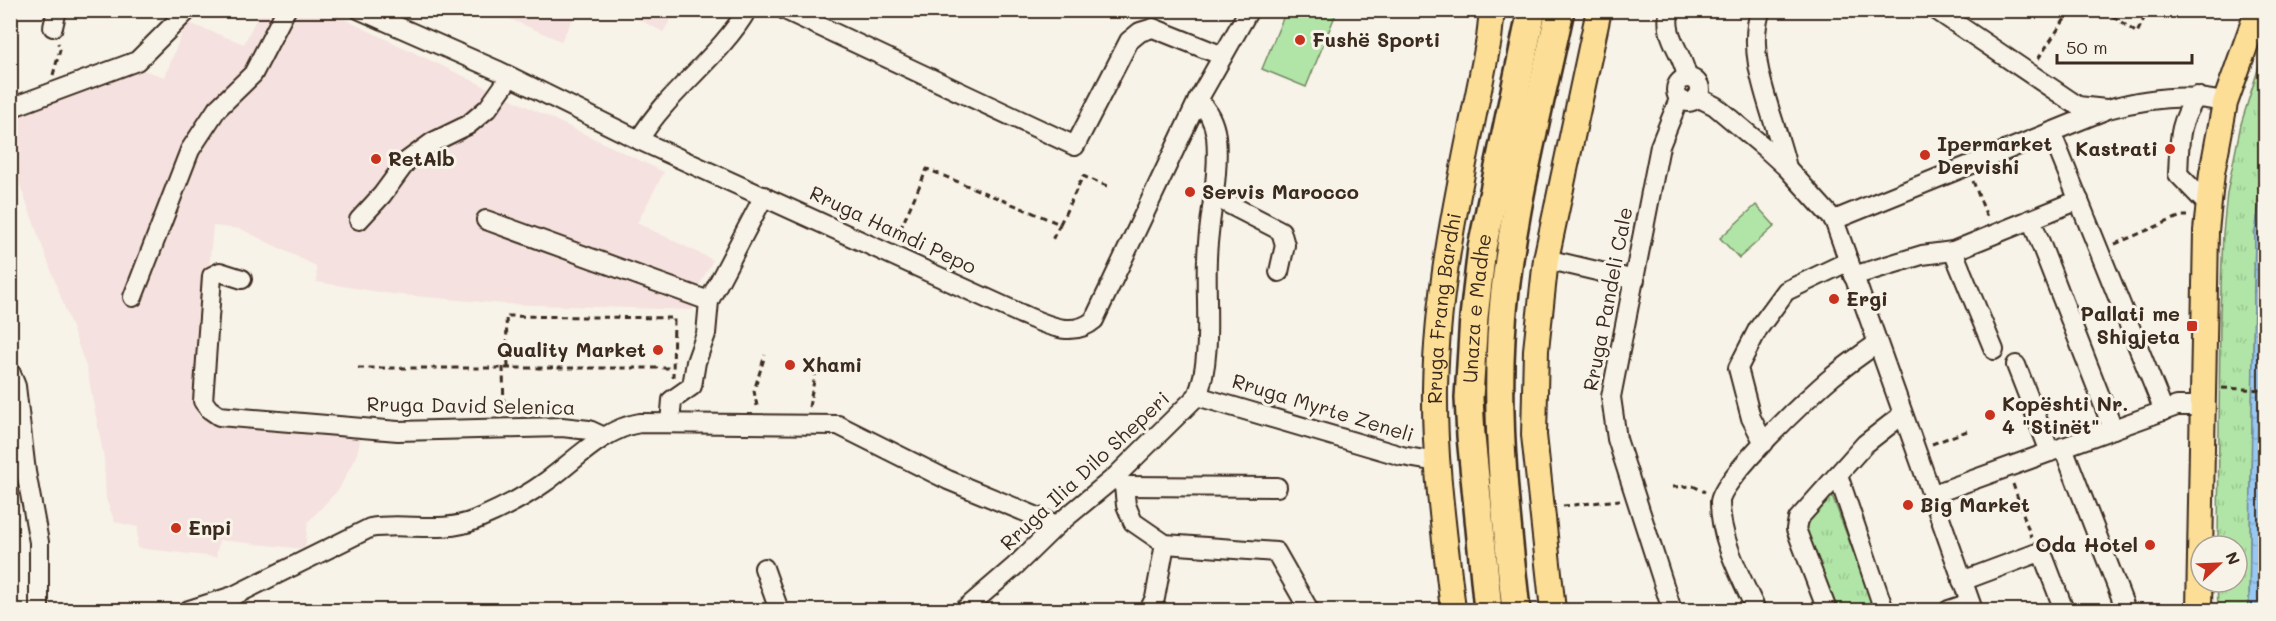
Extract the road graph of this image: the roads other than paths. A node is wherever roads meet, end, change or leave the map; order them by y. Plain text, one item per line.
1 (188, 10) edge
2 (286, 10) edge
3 (360, 10) edge
4 (747, 10) edge
5 (785, 10) edge
6 (1249, 10) edge
7 (1492, 10) edge
8 (1516, 10) edge
9 (1532, 10) edge
10 (1560, 10) edge
11 (1578, 10) edge
12 (1599, 10) edge
13 (1670, 10) edge
14 (1761, 10) edge
15 (1936, 10) edge
16 (2258, 10) edge
17 (1223, 56) junction
18 (510, 77) junction
19 (2197, 96) junction
20 (1689, 98) junction
21 (1198, 100) junction
22 (2225, 103) junction
23 (10, 108) edge
24 (2108, 109) junction
25 (2052, 132) junction
26 (639, 140) junction
27 (1787, 168) junction
28 (764, 196) junction
29 (1213, 196) junction
30 (2079, 200) junction
31 (1490, 209) junction
32 (2208, 212) junction
33 (2031, 219) junction
34 (359, 220) dead end
35 (486, 220) dead end
36 (1517, 220) junction
37 (1833, 220) junction
38 (1953, 251) junction
39 (1546, 259) junction
40 (1851, 269) junction
41 (1279, 272) dead end
42 (242, 279) dead end
43 (1635, 280) junction
44 (133, 297) dead end
45 (709, 301) junction
46 (1876, 344) junction
47 (1994, 350) dead end
48 (2016, 365) dead end
49 (10, 371) edge
50 (1197, 396) junction
51 (2203, 405) junction
52 (2164, 411) junction
53 (1902, 416) junction
54 (670, 423) junction
55 (2113, 429) junction
56 (604, 437) junction
57 (1764, 443) junction
58 (2056, 450) junction
59 (1437, 462) junction
60 (18, 472) edge
61 (1838, 475) junction
62 (1120, 482) junction
63 (1277, 487) dead end
64 (1931, 495) junction
65 (1057, 525) junction
66 (1165, 544) junction
67 (764, 568) dead end
68 (1962, 581) junction
69 (1972, 607) edge
70 (39, 610) edge
71 (189, 610) edge
72 (779, 610) edge
73 (964, 610) edge
74 (1149, 610) edge
75 (1309, 610) edge
76 (1453, 610) edge
77 (1488, 610) edge
78 (1516, 610) edge
79 (1553, 610) edge
80 (1672, 610) edge
81 (1756, 610) edge
82 (1827, 610) edge
83 (1884, 610) edge
84 (1949, 610) edge
85 (2064, 610) edge
86 (2126, 610) edge
87 (2199, 610) edge

1 - 23 street
2 - 44 street
3 - 18 street, Rruga Hamdi Pepo
4 - 26 street
5 - 17 street
6 - 17 street, Rruga Hamdi Pepo
7 - 59 main road, Rruga Frang Bardhi
8 - 31 highway
9 - 31 highway, Unaza e Madhe
10 - 36 highway, Unaza e Madhe
11 - 36 highway
12 - 39 main road
13 - 20 street, Rruga Pandeli Cale
14 - 27 street
15 - 24 street
16 - 22 main road
17 - 21 street, Rruga Hamdi Pepo
18 - 26 street, Rruga Hamdi Pepo
18 - 34 street
19 - 22 street
19 - 24 street
19 - 32 street
20 - 27 street
20 - 43 street, Rruga Pandeli Cale
21 - 28 street, Rruga Hamdi Pepo
21 - 29 street, Rruga Ilia Dilo Sheperi
22 - 32 main road
24 - 25 street
25 - 30 street
25 - 37 street
26 - 28 street, Rruga Hamdi Pepo
27 - 37 street
28 - 45 street
29 - 41 street
29 - 50 street, Rruga Ilia Dilo Sheperi
30 - 33 street
30 - 52 street
31 - 77 highway, Unaza e Madhe
32 - 51 main road
33 - 38 street
33 - 55 street
35 - 45 street
36 - 78 highway, Unaza e Madhe
37 - 40 street
38 - 40 street
38 - 47 street
39 - 43 street
39 - 79 main road
40 - 46 street
40 - 57 street
42 - 56 street, Rruga David Selenica
43 - 80 street, Rruga Pandeli Cale
45 - 54 street
46 - 53 street
46 - 57 street
48 - 58 street
49 - 60 street
50 - 59 street, Rruga Myrte Zeneli
50 - 62 street, Rruga Ilia Dilo Sheperi
51 - 52 street
51 - 87 main road
52 - 55 street
53 - 61 street
53 - 64 street
54 - 56 street
54 - 65 street
55 - 58 street
56 - 71 street
57 - 81 street
58 - 64 street
58 - 86 street
59 - 76 main road, Rruga Frang Bardhi
60 - 70 street
61 - 82 street
61 - 83 street
62 - 63 street
62 - 65 street, Rruga Ilia Dilo Sheperi
62 - 66 street
64 - 68 street
65 - 73 street, Rruga Ilia Dilo Sheperi
66 - 74 street
66 - 75 street
67 - 72 street
68 - 69 street
68 - 85 street
69 - 84 street

